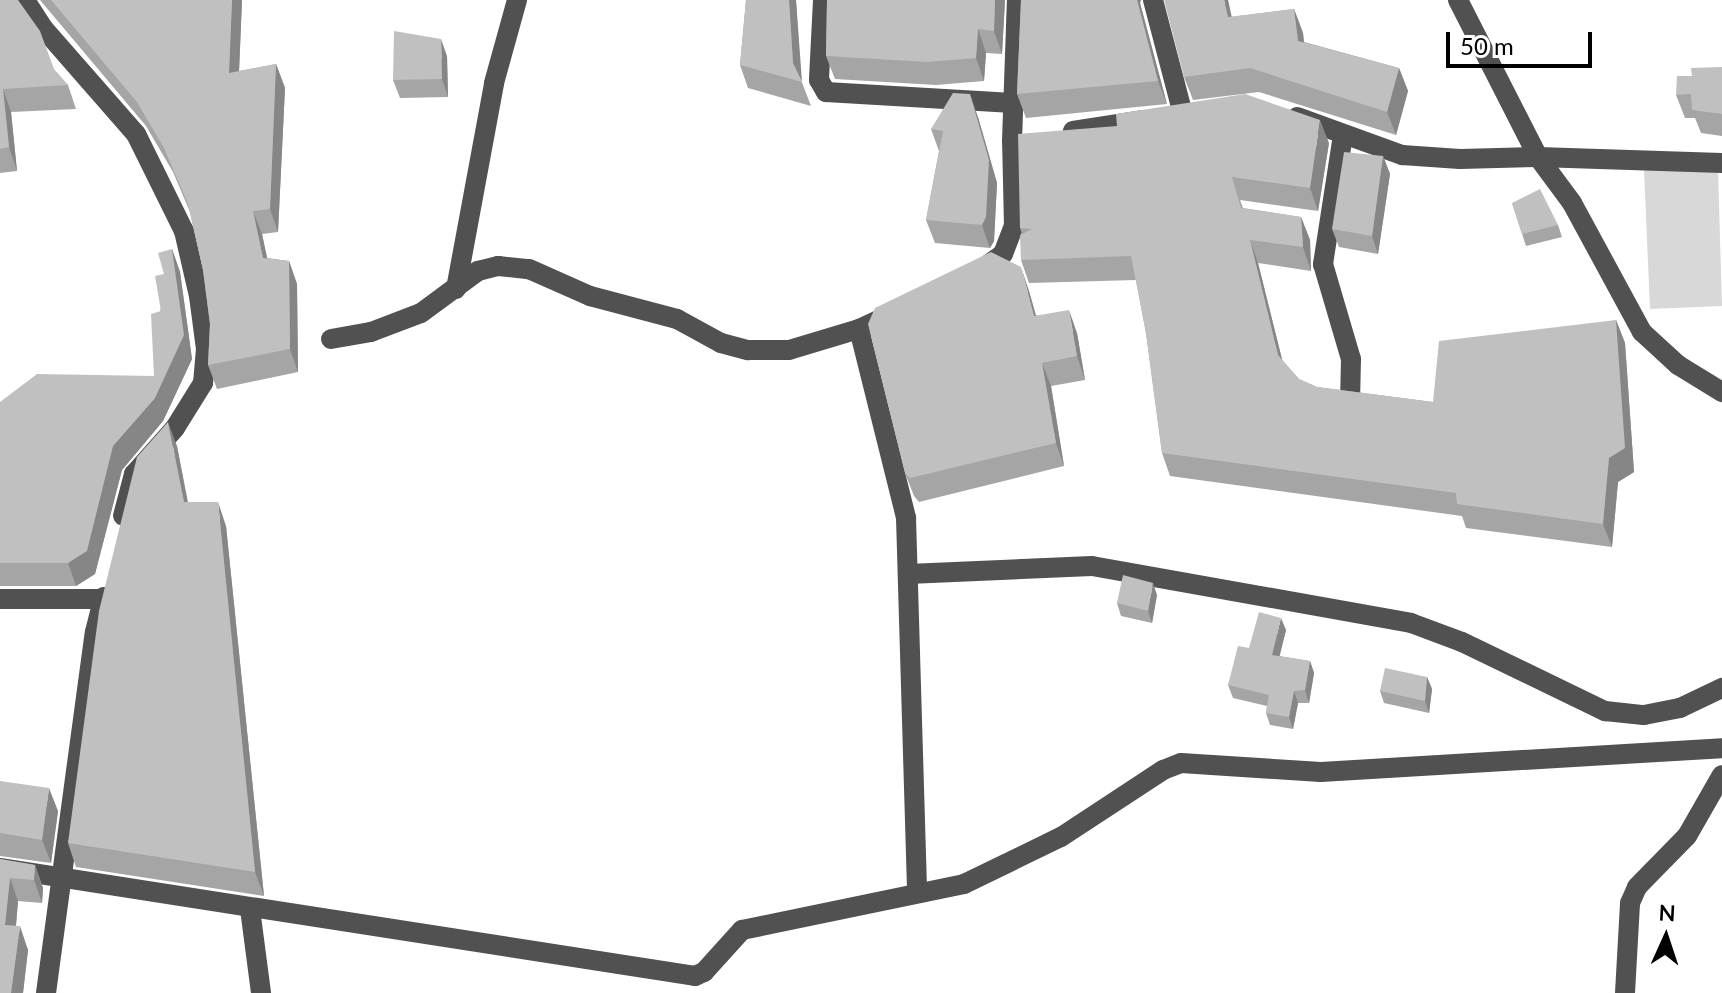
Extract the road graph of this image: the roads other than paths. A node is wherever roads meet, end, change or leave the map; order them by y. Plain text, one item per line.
1 (25, 0) edge
2 (517, 0) edge
3 (823, 0) edge
4 (1017, 0) edge
5 (1153, 0) edge
6 (1458, 0) edge
7 (1013, 103) junction
8 (1279, 110) edge
9 (1059, 133) edge
10 (1343, 135) junction
11 (1538, 157) junction
12 (1722, 163) edge
13 (960, 281) edge
14 (456, 289) junction
15 (902, 308) edge
16 (859, 329) junction
17 (331, 339) dead end
18 (1722, 392) edge
19 (1350, 402) edge
20 (117, 542) edge
21 (110, 571) edge
22 (908, 574) junction
23 (0, 599) edge
24 (104, 599) junction
25 (1722, 688) edge
26 (1722, 748) edge
27 (1722, 775) edge
28 (0, 868) edge
29 (60, 879) junction
30 (917, 892) junction
31 (250, 909) junction
32 (46, 993) edge
33 (261, 993) edge
34 (1625, 993) edge

1 - 20 street
2 - 14 street
3 - 7 street
4 - 7 street
5 - 9 street
6 - 11 street
7 - 13 street
8 - 10 street
10 - 11 street
10 - 19 street
11 - 12 street
11 - 18 street
14 - 16 street
14 - 17 street
15 - 16 street
16 - 22 street
21 - 24 street
22 - 25 street
22 - 30 street
23 - 24 street
24 - 29 street
26 - 30 street
27 - 34 street
28 - 29 street
29 - 31 street
29 - 32 street
30 - 31 street
31 - 33 street

